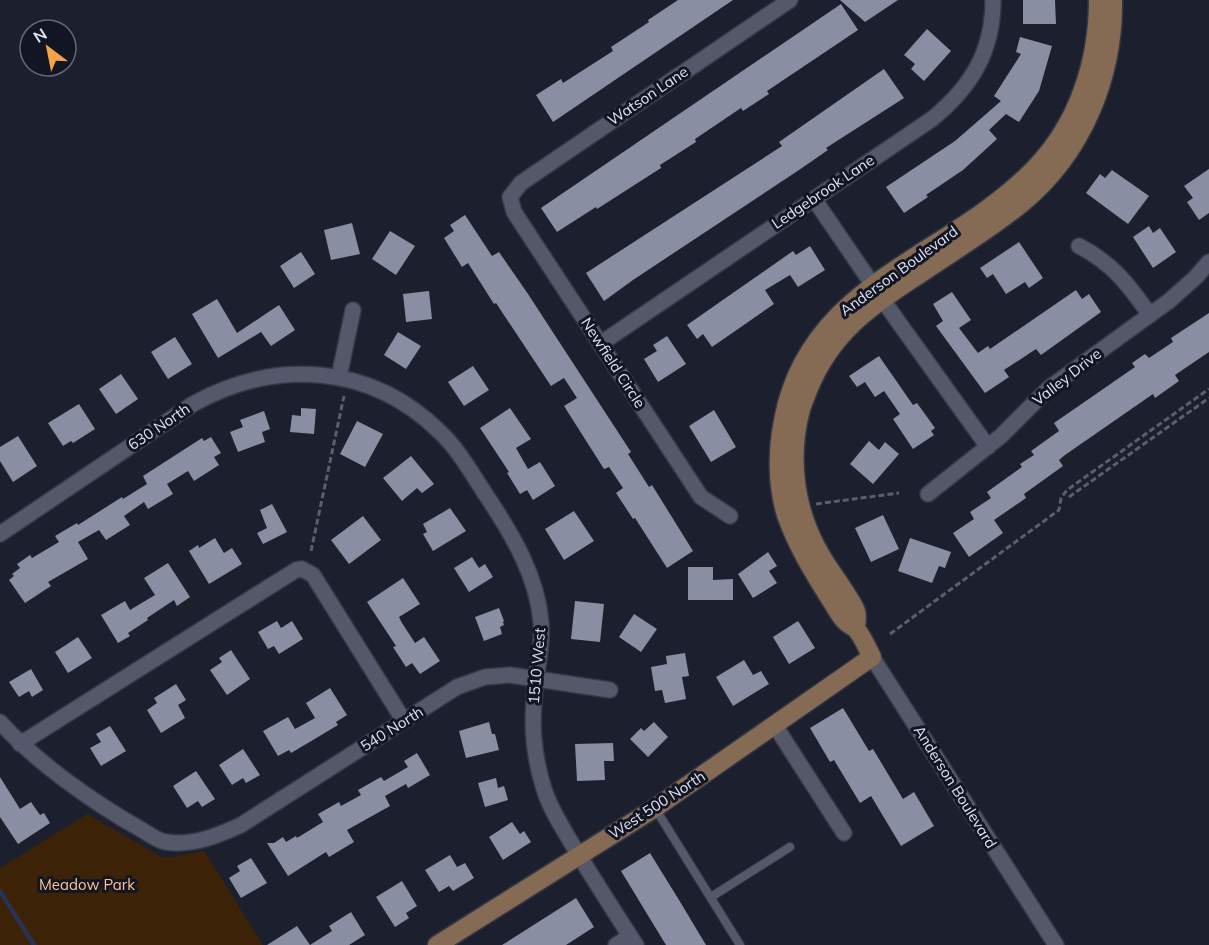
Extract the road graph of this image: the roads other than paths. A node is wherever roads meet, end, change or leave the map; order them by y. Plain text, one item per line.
1 (790, 0) edge
2 (993, 0) edge
3 (1098, 0) edge
4 (1113, 0) edge
5 (510, 197) joint
6 (814, 199) junction
7 (1079, 246) dead end
8 (1209, 262) edge
9 (878, 293) junction
10 (353, 310) dead end
11 (1150, 315) junction
12 (600, 344) junction
13 (339, 377) junction
14 (988, 447) junction
15 (928, 494) dead end
16 (730, 516) dead end
17 (0, 534) edge
18 (872, 657) junction
19 (536, 680) junction
20 (610, 690) dead end
21 (404, 721) junction
22 (0, 722) edge
23 (774, 724) junction
24 (20, 744) junction
25 (655, 808) junction
26 (844, 833) dead end
27 (790, 847) dead end
28 (579, 856) junction
29 (711, 897) junction
30 (633, 941) edge
31 (436, 945) edge
32 (616, 945) edge
33 (741, 945) edge
34 (1056, 945) edge

1 - 5 street, Watson Lane
2 - 6 street, Ledgebrook Lane
3 - 9 street, Anderson Boulevard
4 - 9 street, Anderson Boulevard
5 - 12 street, Newfield Circle
6 - 9 street
6 - 12 street, Ledgebrook Lane
7 - 11 street
8 - 11 street, Valley Drive
9 - 14 street
9 - 18 street, Anderson Boulevard
10 - 13 street
11 - 14 street, Valley Drive
12 - 16 street, Newfield Circle
13 - 17 street, 630 North
13 - 19 street, 1510 West
14 - 15 street, Valley Drive
18 - 23 street, West 500 North
18 - 34 street, Anderson Boulevard
19 - 20 street, 540 North
19 - 21 street, 540 North
19 - 28 street, 1510 West
21 - 24 street, 540 North
21 - 24 street
22 - 24 street
23 - 25 street, West 500 North
23 - 26 street
25 - 28 street, West 500 North
25 - 29 lane
27 - 29 lane
28 - 30 street, 1510 West
28 - 31 street, West 500 North
29 - 33 lane
30 - 32 street

